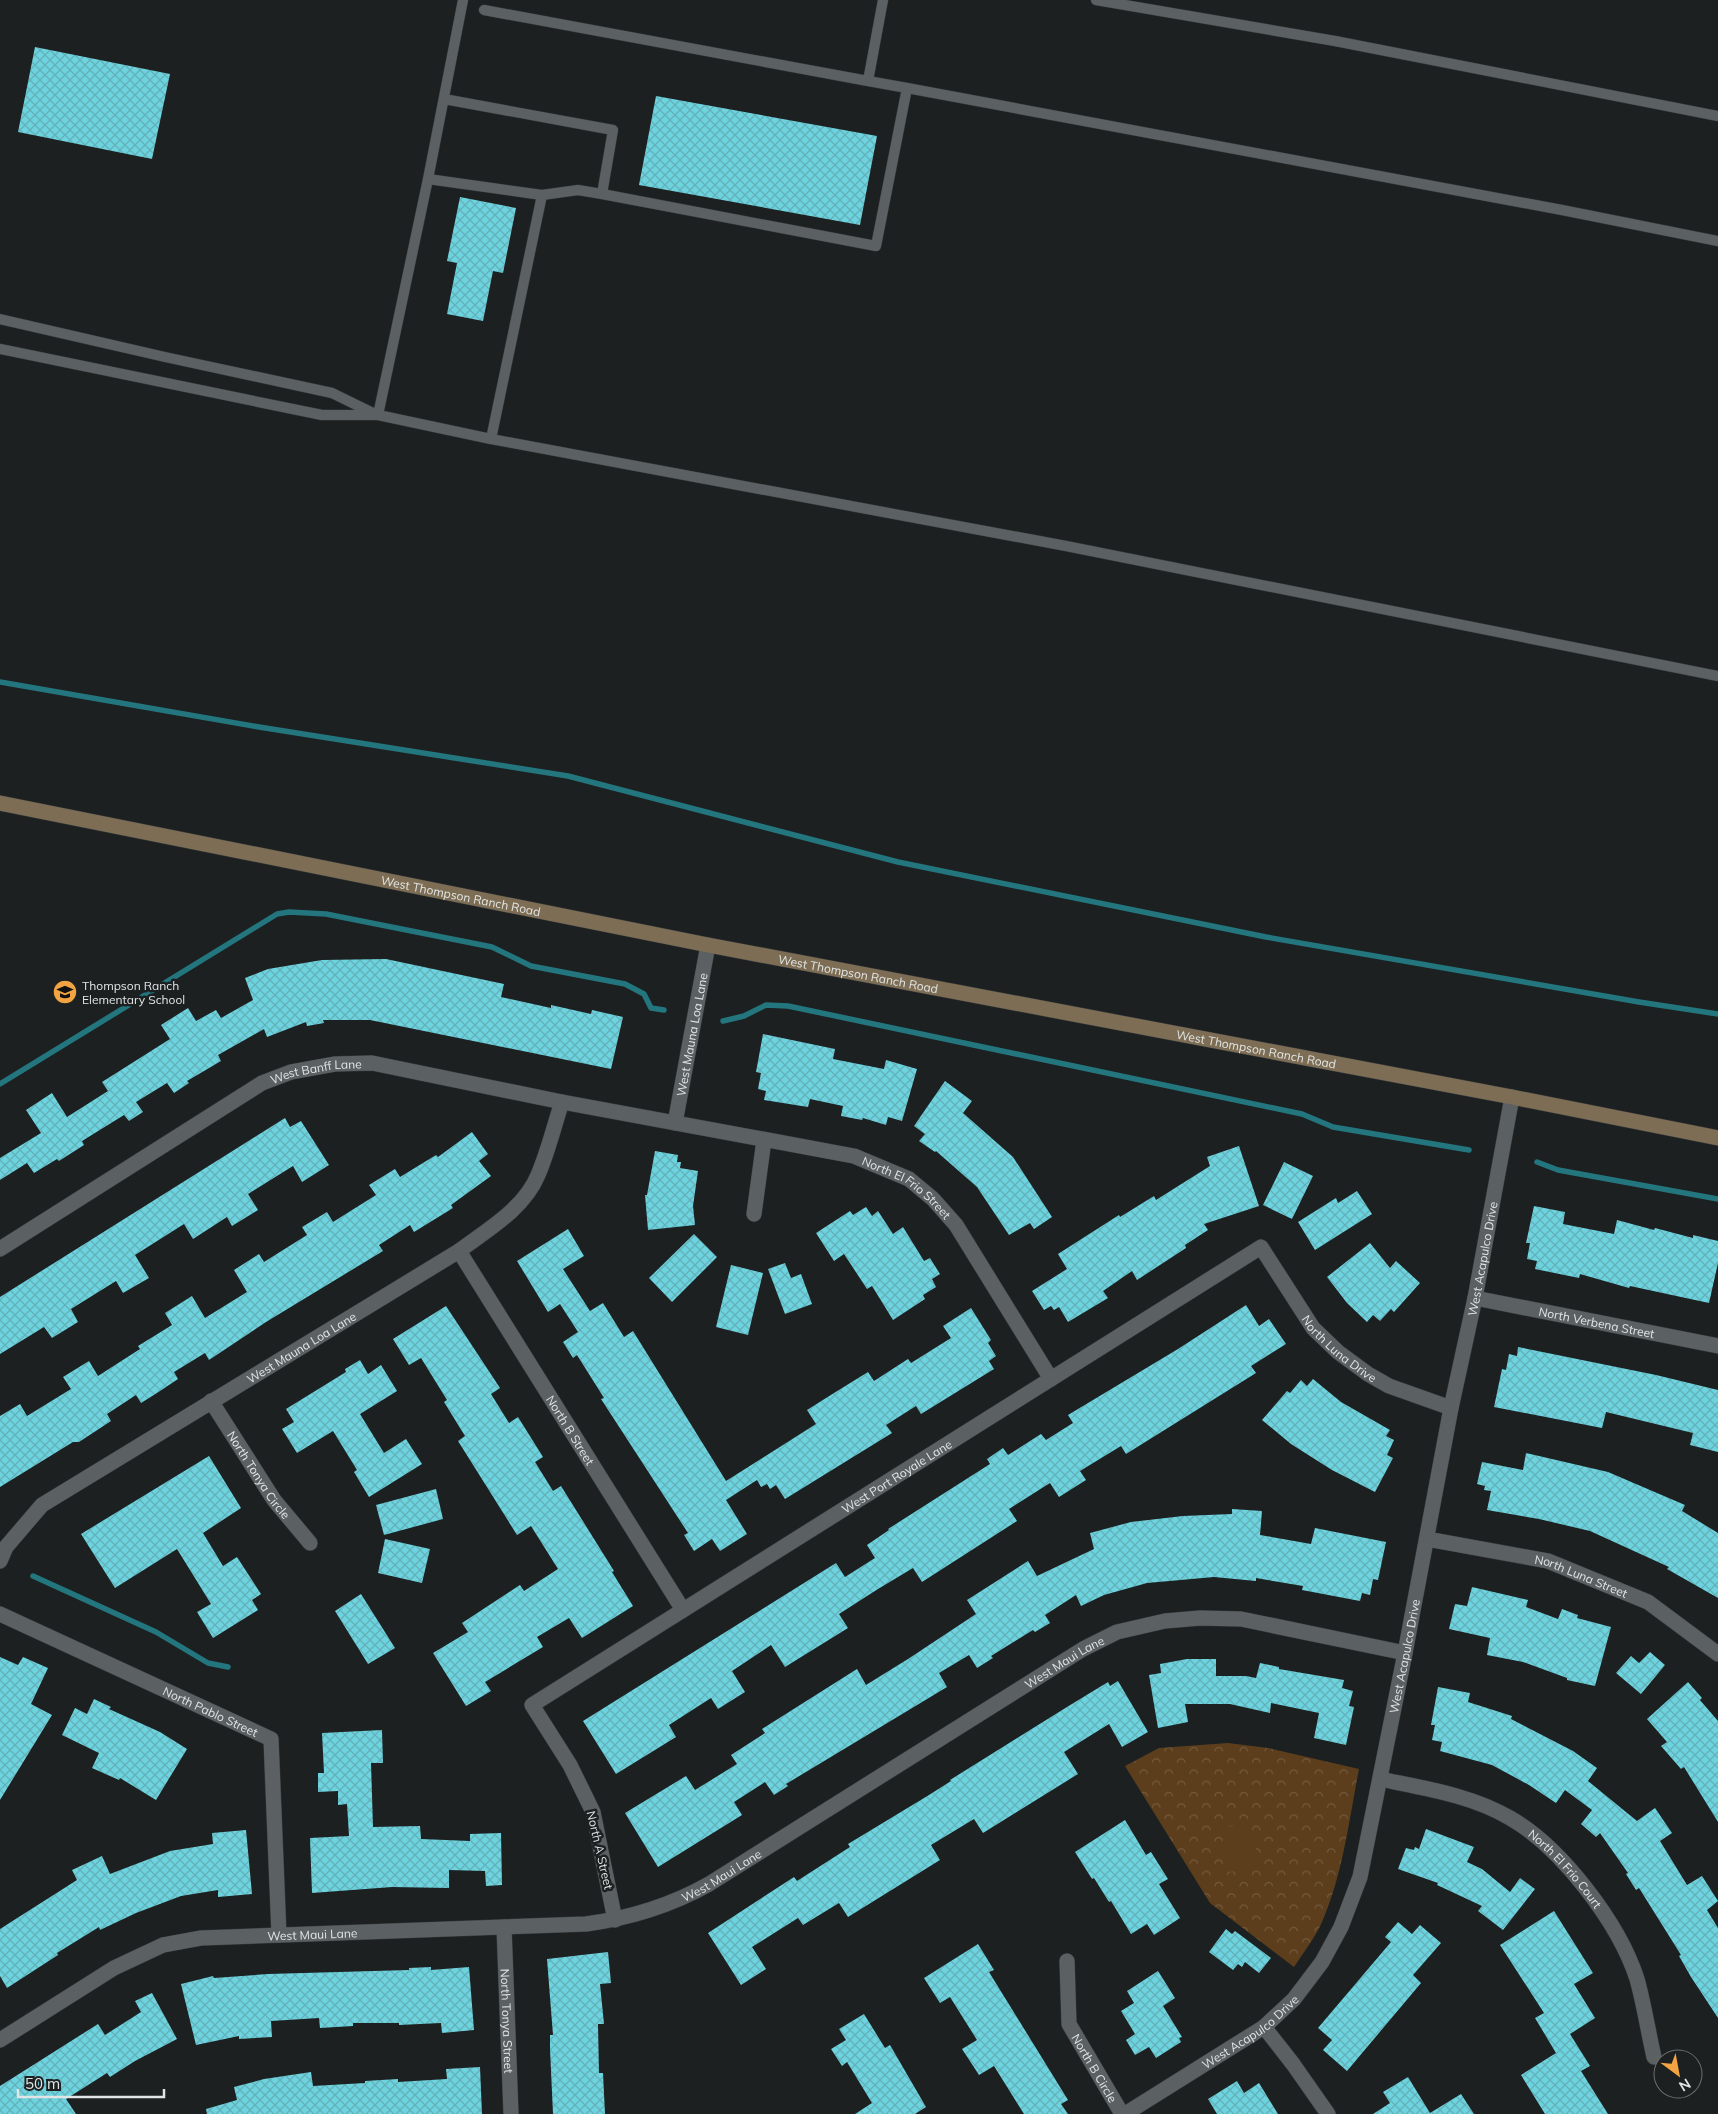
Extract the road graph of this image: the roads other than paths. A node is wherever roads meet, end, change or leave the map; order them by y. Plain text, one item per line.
1 (463, 0) edge
2 (883, 0) edge
3 (1096, 0) edge
4 (484, 10) dead end
5 (868, 81) junction
6 (907, 88) junction
7 (444, 99) junction
8 (1718, 116) edge
9 (428, 179) junction
10 (602, 194) junction
11 (542, 195) junction
12 (1718, 241) edge
13 (0, 319) edge
14 (0, 349) edge
15 (378, 415) junction
16 (491, 439) junction
17 (1718, 676) edge
18 (0, 803) edge
19 (708, 945) junction
20 (1512, 1097) junction
21 (562, 1102) junction
22 (675, 1123) junction
23 (1718, 1138) edge
24 (764, 1140) junction
25 (754, 1214) dead end
26 (1261, 1247) joint
27 (0, 1249) edge
28 (459, 1251) junction
29 (1475, 1298) junction
30 (1718, 1346) edge
31 (1051, 1379) junction
32 (211, 1401) junction
33 (1451, 1408) junction
34 (1427, 1539) junction
35 (310, 1543) dead end
36 (0, 1561) edge
37 (683, 1610) junction
38 (0, 1614) edge
39 (1406, 1653) junction
40 (1718, 1654) edge
41 (532, 1705) joint
42 (1380, 1778) junction
43 (615, 1920) junction
44 (504, 1927) junction
45 (279, 1935) junction
46 (1068, 1961) dead end
47 (1264, 2027) junction
48 (0, 2040) edge
49 (1653, 2053) edge
50 (511, 2114) edge
51 (1124, 2114) edge
52 (1328, 2114) edge

1 - 7 lane
2 - 5 lane
3 - 8 lane
4 - 5 lane
5 - 6 lane
6 - 10 lane
6 - 12 lane
7 - 9 lane
7 - 10 lane
9 - 11 lane
9 - 15 lane
10 - 11 lane
11 - 16 lane
13 - 15 lane
14 - 15 lane
15 - 16 lane
16 - 17 lane
18 - 19 main road, West Thompson Ranch Road
19 - 20 main road, West Thompson Ranch Road
19 - 22 street, West Mauna Loa Lane
20 - 23 main road, West Thompson Ranch Road
20 - 29 street, West Acapulco Drive
21 - 22 street, West Banff Lane
21 - 27 street, West Banff Lane
21 - 28 street, West Mauna Loa Lane
22 - 24 street, North El Frio Street
24 - 25 street
24 - 31 street, North El Frio Street
26 - 31 street, West Port Royale Lane
26 - 33 street, North Luna Drive
28 - 32 street, West Mauna Loa Lane
28 - 37 street, North B Street
29 - 30 street, North Verbena Street
29 - 33 street, West Acapulco Drive
31 - 37 street, West Port Royale Lane
32 - 35 street, North Tonya Circle
32 - 36 street, West Mauna Loa Lane
33 - 34 street, West Acapulco Drive
34 - 39 street, West Acapulco Drive
34 - 40 street, North Luna Street
37 - 41 street, West Port Royale Lane
38 - 45 street, North Pablo Street
39 - 42 street, West Acapulco Drive
39 - 43 street, West Maui Lane
41 - 43 street, North A Street
42 - 47 street, West Acapulco Drive
42 - 49 street, North El Frio Court
43 - 44 street, West Maui Lane
44 - 45 street, West Maui Lane
44 - 50 street, North Tonya Street
45 - 48 street, West Maui Lane
46 - 51 street, North B Circle
47 - 51 street, West Acapulco Drive
47 - 52 street

